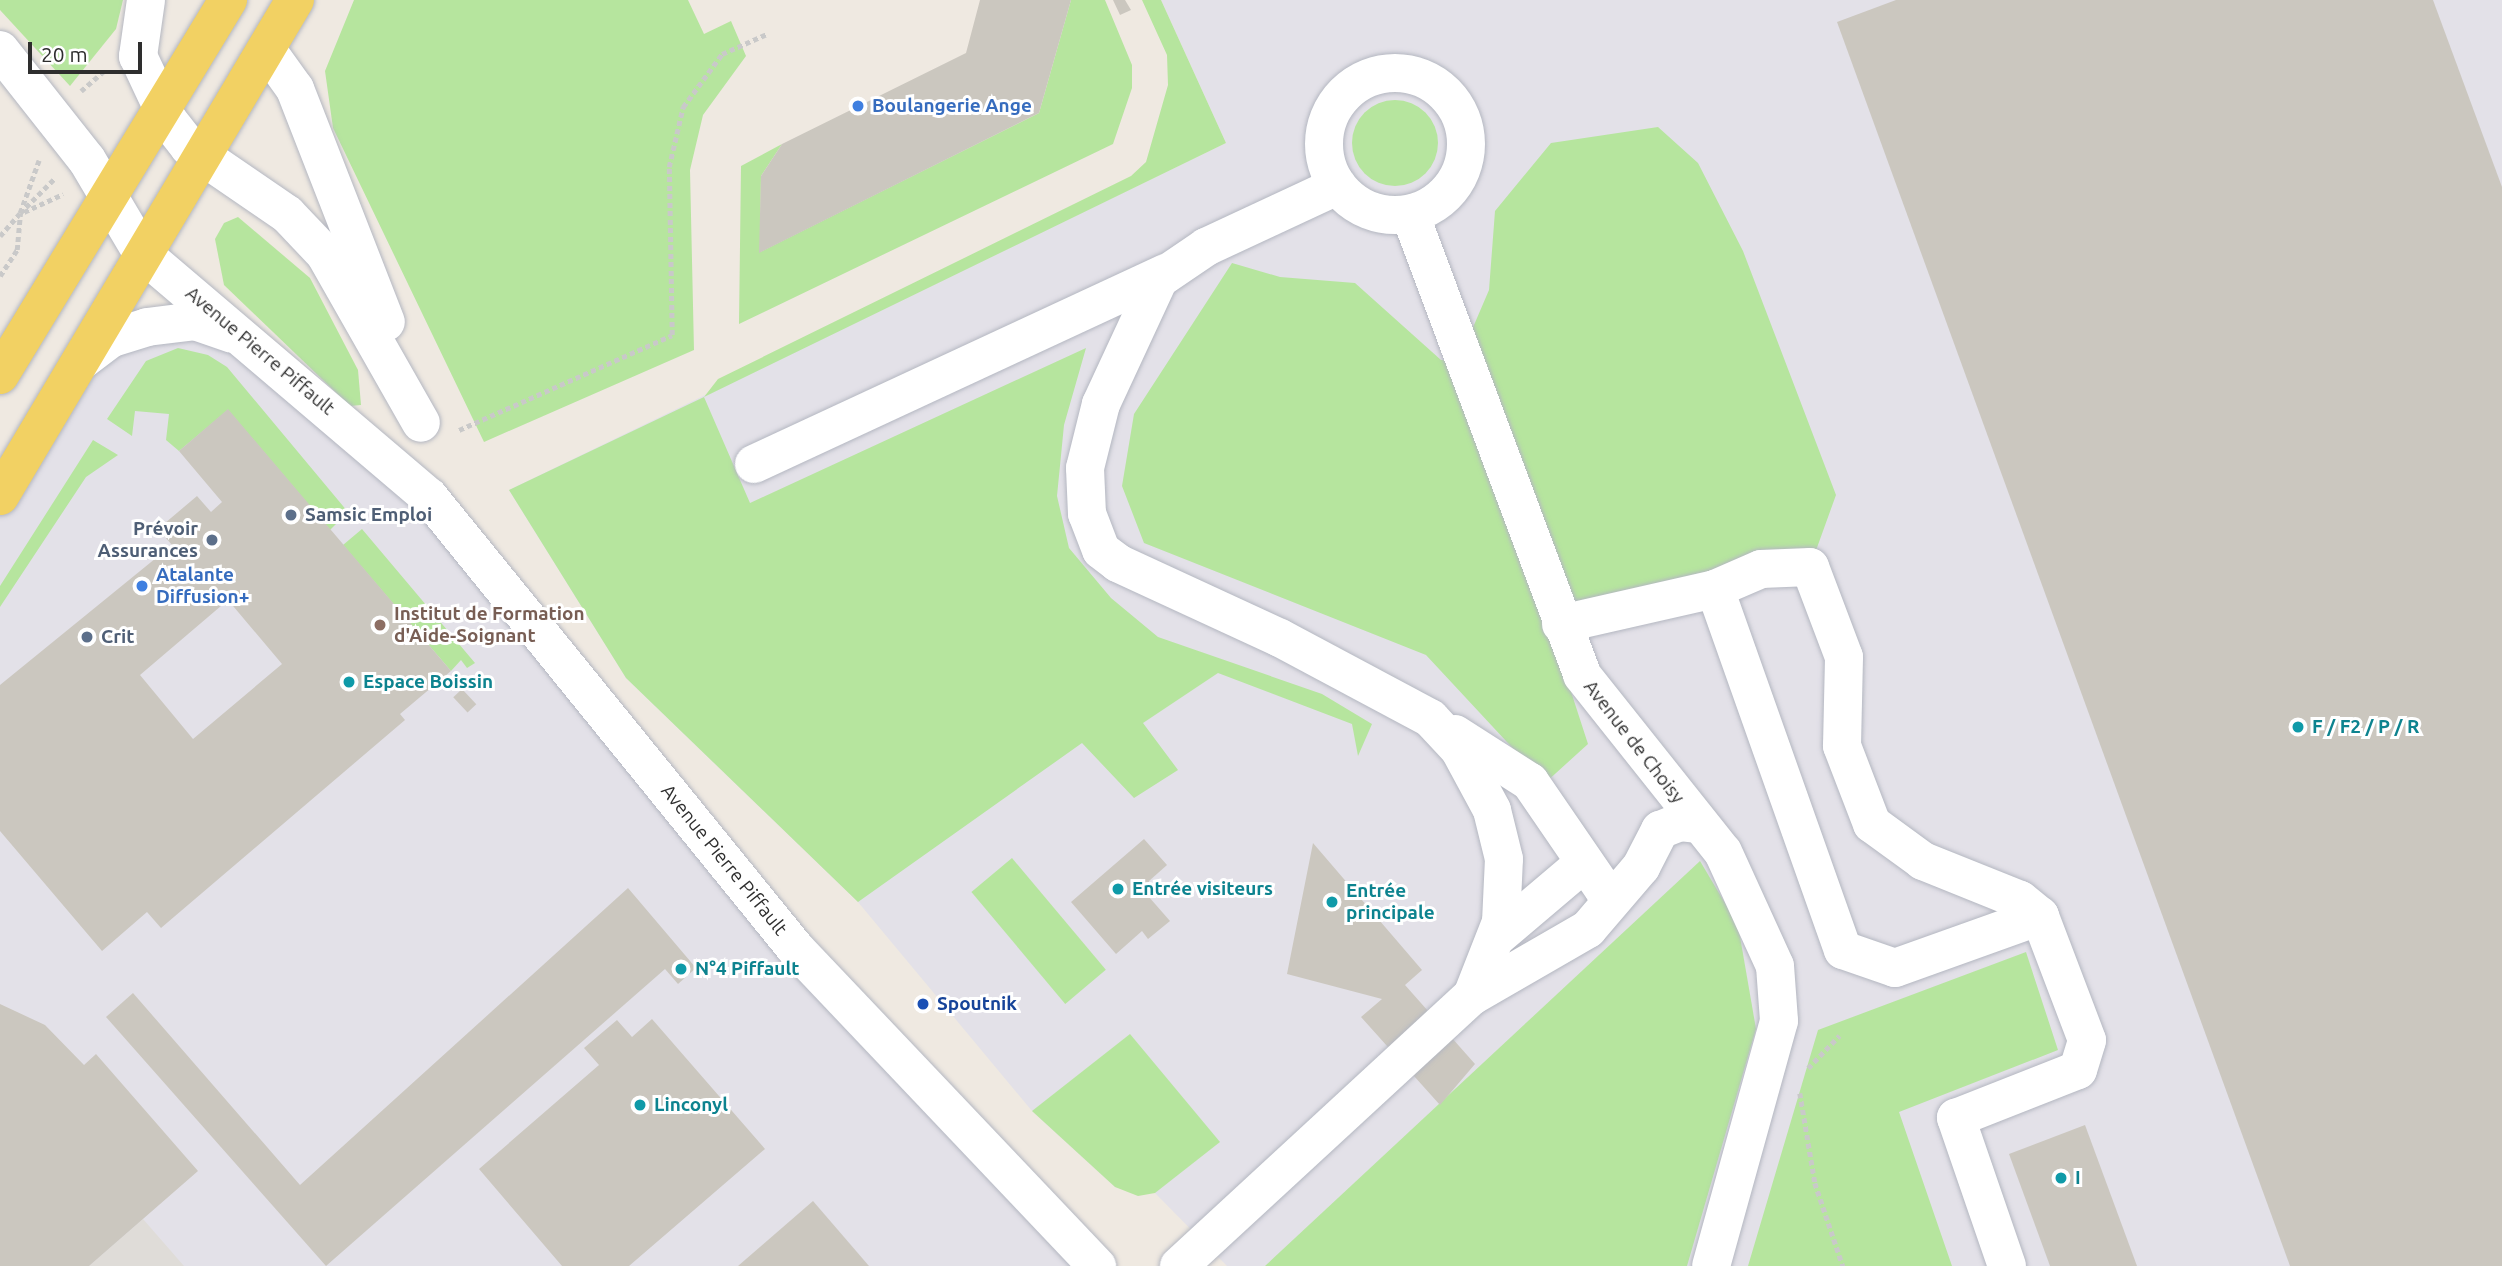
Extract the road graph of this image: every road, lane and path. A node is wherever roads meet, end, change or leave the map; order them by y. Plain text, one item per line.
1 (146, 0) edge
2 (228, 0) edge
3 (295, 0) edge
4 (767, 34) dead end
5 (0, 50) edge
6 (267, 50) junction
7 (162, 109) junction
8 (187, 154) junction
9 (63, 174) dead end
10 (1336, 186) junction
11 (105, 193) junction
12 (20, 213) junction
13 (1410, 214) junction
14 (0, 236) edge
15 (142, 253) junction
16 (1165, 273) junction
17 (0, 276) edge
18 (81, 360) junction
19 (289, 371) junction
20 (0, 375) edge
21 (438, 422) junction
22 (754, 464) dead end
23 (0, 496) edge
24 (429, 497) junction
25 (1714, 589) junction
26 (1562, 624) junction
27 (1430, 718) junction
28 (1699, 824) junction
29 (1583, 864) junction
30 (1622, 888) junction
31 (2040, 916) junction
32 (1498, 936) junction
33 (1472, 996) junction
34 (1839, 1036) dead end
35 (1097, 1266) edge
36 (1179, 1266) edge
37 (1711, 1266) edge
38 (1843, 1266) edge
39 (2007, 1266) edge

1 - 7 street
2 - 7 main road
3 - 6 main road
4 - 21 path
5 - 11 street, Avenue Pierre Piffault
6 - 8 main road
6 - 21 street
7 - 8 street
7 - 11 main road
8 - 11 street
8 - 15 main road
8 - 21 street
9 - 12 path
10 - 13 street
10 - 13 street
10 - 16 street
11 - 15 street, Avenue Pierre Piffault
11 - 20 main road
12 - 14 path
12 - 17 path
13 - 26 street, Avenue de Choisy
15 - 18 main road
15 - 19 street, Avenue Pierre Piffault
16 - 22 street
16 - 27 street
18 - 19 street
18 - 23 main road
19 - 24 street, Avenue Pierre Piffault
21 - 24 street
24 - 35 street, Avenue Pierre Piffault
25 - 26 street
25 - 31 street
25 - 31 street
26 - 28 street, Avenue de Choisy
27 - 29 street
27 - 32 street
28 - 30 street
28 - 37 street, Avenue de Choisy
29 - 30 street
29 - 32 street
30 - 33 street
31 - 39 street
32 - 33 street
33 - 36 street
34 - 38 path

